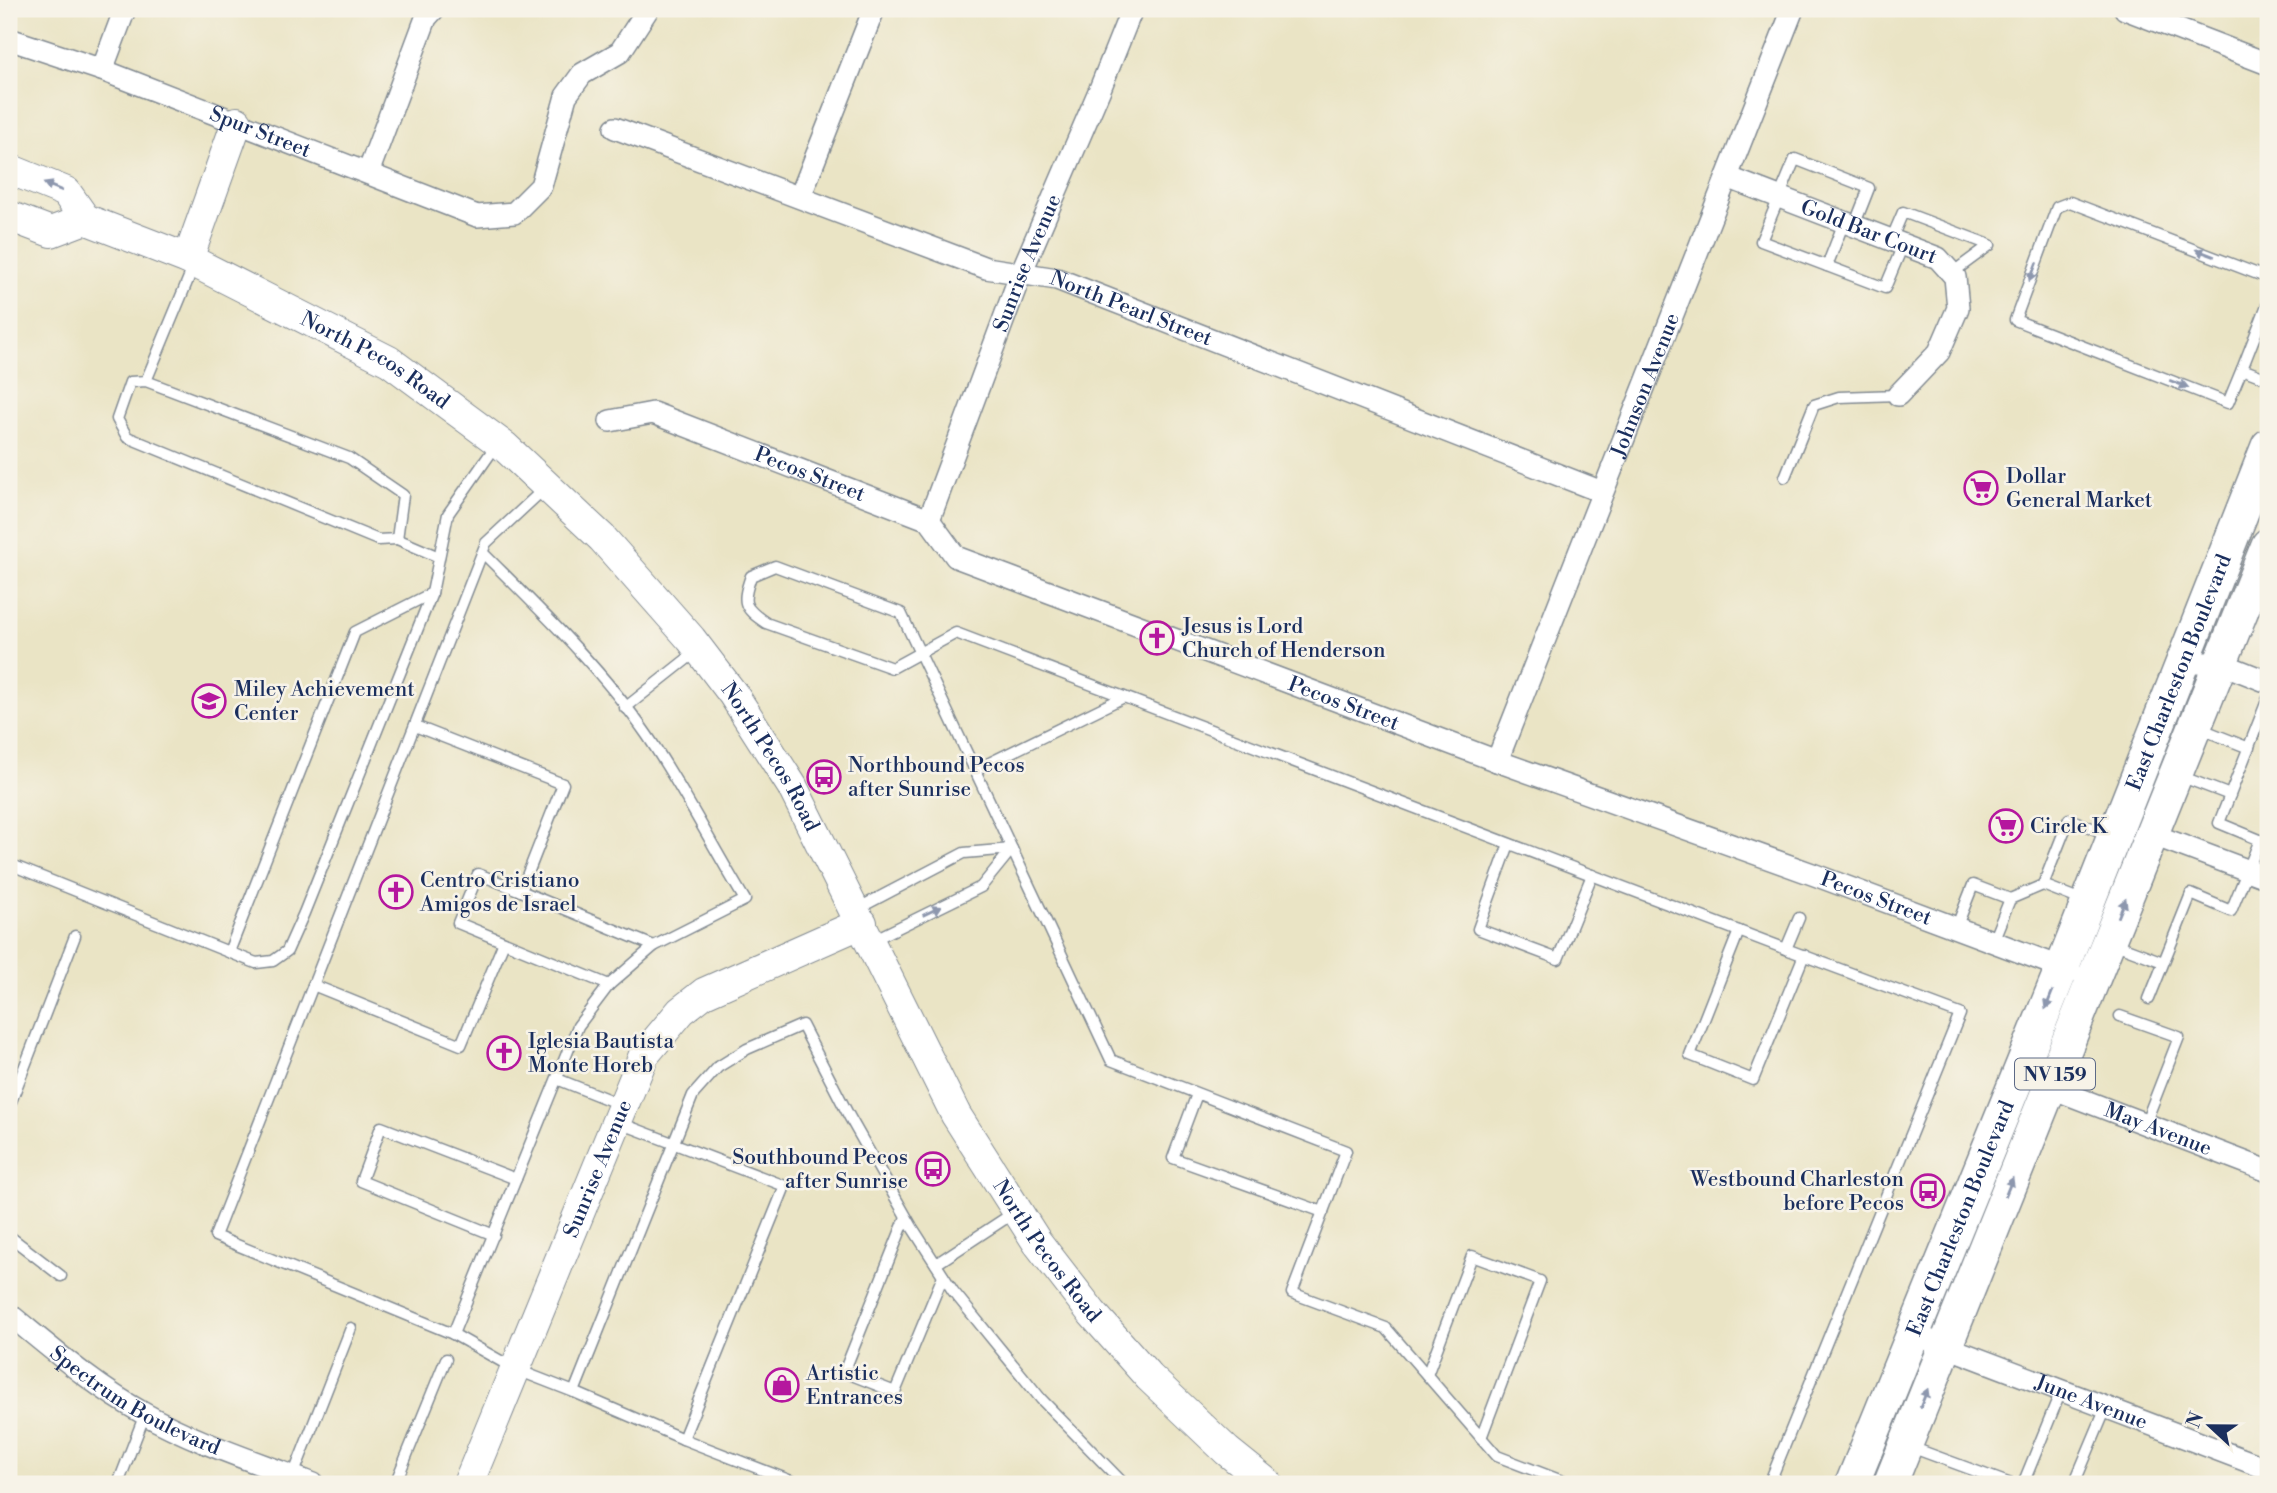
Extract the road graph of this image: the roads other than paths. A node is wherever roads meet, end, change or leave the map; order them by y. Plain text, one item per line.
1 (125, 9) edge
2 (434, 9) edge
3 (648, 9) edge
4 (874, 9) edge
5 (1132, 9) edge
6 (1793, 9) edge
7 (2124, 9) edge
8 (9, 39) edge
9 (2268, 64) edge
10 (102, 70) junction
11 (237, 122) junction
12 (615, 128) dead end
13 (9, 169) edge
14 (368, 173) junction
15 (1727, 177) junction
16 (800, 197) junction
17 (1779, 197) junction
18 (9, 216) edge
19 (85, 219) junction
20 (1849, 224) junction
21 (1897, 242) junction
22 (192, 261) junction
23 (1827, 266) junction
24 (1021, 273) junction
25 (1952, 273) junction
26 (2268, 278) edge
27 (2268, 304) edge
28 (2242, 369) junction
29 (2268, 379) edge
30 (146, 381) junction
31 (1898, 395) joint
32 (610, 421) dead end
33 (499, 442) junction
34 (2268, 446) edge
35 (1786, 477) dead end
36 (547, 486) junction
37 (1602, 492) junction
38 (929, 520) junction
39 (397, 539) junction
40 (2268, 545) edge
41 (483, 553) junction
42 (439, 557) junction
43 (432, 593) junction
44 (699, 649) junction
45 (920, 653) junction
46 (2182, 663) junction
47 (2220, 663) junction
48 (2268, 682) edge
49 (1124, 697) junction
50 (2268, 698) edge
51 (625, 708) junction
52 (415, 726) junction
53 (2195, 727) junction
54 (2249, 748) junction
55 (1497, 761) junction
56 (975, 770) junction
57 (2176, 774) junction
58 (2230, 795) junction
59 (2151, 834) junction
60 (2114, 836) junction
61 (1509, 844) junction
62 (1012, 849) junction
63 (9, 864) edge
64 (2247, 870) junction
65 (1592, 875) junction
66 (2268, 878) edge
67 (2043, 885) junction
68 (520, 891) junction
69 (2010, 899) junction
70 (2087, 902) junction
71 (1799, 918) dead end
72 (862, 925) junction
73 (1956, 928) junction
74 (1739, 931) junction
75 (75, 936) dead end
76 (1993, 941) junction
77 (2108, 941) junction
78 (504, 942) junction
79 (654, 946) junction
80 (1786, 949) junction
81 (229, 952) junction
82 (1804, 955) junction
83 (2163, 962) junction
84 (2062, 968) junction
85 (2093, 979) junction
86 (313, 985) junction
87 (609, 985) junction
88 (2149, 999) dead end
89 (2120, 1016) dead end
90 (557, 1079) junction
91 (2049, 1087) junction
92 (1197, 1094) junction
93 (9, 1107) edge
94 (619, 1113) junction
95 (2145, 1124) junction
96 (674, 1143) junction
97 (2268, 1171) edge
98 (516, 1179) junction
99 (1017, 1211) junction
100 (1323, 1212) junction
101 (906, 1217) junction
102 (494, 1235) junction
103 (9, 1236) edge
104 (936, 1264) junction
105 (61, 1276) dead end
106 (943, 1276) junction
107 (9, 1314) edge
108 (351, 1328) dead end
109 (453, 1334) junction
110 (1913, 1335) junction
111 (1945, 1347) junction
112 (446, 1359) dead end
113 (515, 1369) junction
114 (1427, 1376) junction
115 (2061, 1391) junction
116 (575, 1392) junction
117 (2106, 1408) junction
118 (145, 1414) junction
119 (1481, 1438) junction
120 (683, 1439) junction
121 (1905, 1445) junction
122 (2268, 1469) edge
123 (303, 1480) edge
124 (118, 1484) edge
125 (395, 1484) edge
126 (468, 1484) edge
127 (799, 1484) edge
128 (1124, 1484) edge
129 (1268, 1484) edge
130 (1570, 1484) edge
131 (1769, 1484) edge
132 (1852, 1484) edge
133 (1890, 1484) edge
134 (2011, 1484) edge
135 (2023, 1484) edge
136 (2074, 1484) edge

1 - 10 street
2 - 14 street
3 - 14 street, Spur Street
4 - 16 street
5 - 24 street, Sunrise Avenue
6 - 15 street, Johnson Avenue
7 - 9 street
8 - 10 street, Spur Street
10 - 11 street, Spur Street
11 - 14 street, Spur Street
11 - 22 main road
12 - 16 street, North Pearl Street
19 -> 13 main road
15 - 17 street, Gold Bar Court
15 - 37 street, Johnson Avenue
16 - 24 street, North Pearl Street
17 - 20 street, Gold Bar Court
17 - 20 lane
17 - 23 lane
18 - 19 main road
19 - 22 main road, North Pecos Road
20 - 21 street, Gold Bar Court
20 - 23 lane
21 - 23 lane
21 - 25 street, Gold Bar Court
21 - 25 lane
22 - 30 lane
22 - 33 main road, North Pecos Road
24 - 37 street, North Pearl Street
24 - 38 street, Sunrise Avenue
25 - 31 street, Gold Bar Court
26 -> 28 lane
27 - 28 lane
28 - 29 lane
30 - 39 lane
30 - 39 lane
31 - 35 lane
32 - 38 street, Pecos Street
33 - 36 main road, North Pecos Road
33 - 42 lane
34 - 46 main road, East Charleston Boulevard / NV 159
36 - 41 lane
36 - 44 main road, North Pecos Road
37 - 55 street, Johnson Avenue
38 - 55 street, Pecos Street
39 - 42 lane
40 - 47 main road, East Charleston Boulevard / NV 159
41 - 51 lane
41 - 52 lane
42 - 43 lane
43 - 81 lane
43 - 81 lane
44 - 51 lane
44 - 72 main road, North Pecos Road
45 - 45 lane
45 - 49 lane
45 - 56 lane
46 - 47 street
46 - 60 main road, East Charleston Boulevard / NV 159
47 - 48 street
47 - 53 main road, East Charleston Boulevard / NV 159
49 - 56 lane
49 - 61 lane
50 - 54 lane
51 - 79 lane
52 - 68 lane
52 - 86 lane
53 - 54 lane
53 - 57 main road, East Charleston Boulevard / NV 159
54 - 58 lane
55 - 73 street, Pecos Street
56 - 62 lane
57 - 58 lane
57 - 59 main road, East Charleston Boulevard / NV 159
58 - 64 lane
59 - 64 street
77 -> 59 main road, East Charleston Boulevard / NV 159
60 - 67 lane
60 - 70 main road, East Charleston Boulevard / NV 159
61 - 65 lane
61 - 65 lane
62 - 72 lane
72 -> 62 lane
62 - 92 lane
63 - 81 lane
64 - 66 street
64 - 83 lane
65 - 74 lane
67 - 69 lane
67 - 70 lane
68 - 78 lane
68 - 79 lane
69 - 73 lane
69 - 76 lane
70 - 84 main road, East Charleston Boulevard / NV 159
71 - 80 lane
72 - 94 main road, Sunrise Avenue
72 - 99 main road, North Pecos Road
73 - 76 street, Pecos Street
74 - 80 lane
74 - 82 lane
75 - 93 lane
76 - 84 street, Pecos Street
77 - 83 lane
77 - 85 main road, East Charleston Boulevard / NV 159
78 - 86 lane
78 - 87 lane
79 - 87 lane
80 - 82 lane
82 - 131 lane
83 - 88 lane
84 - 85 street, Pecos Street
84 -> 110 main road, East Charleston Boulevard / NV 159
85 - 91 main road, East Charleston Boulevard / NV 159
86 - 109 lane
87 - 90 lane
89 - 95 lane
90 - 94 lane
90 - 98 lane
91 - 95 street, May Avenue
111 -> 91 main road, East Charleston Boulevard / NV 159
92 - 100 lane
92 - 100 lane
94 - 96 lane
94 - 113 main road, Sunrise Avenue
95 - 97 street, May Avenue
96 - 101 lane
96 - 116 lane
96 - 120 lane
98 - 102 lane
98 - 102 lane
99 - 104 lane
99 - 129 main road, North Pecos Road
100 - 114 lane
101 - 104 lane
101 - 106 lane
102 - 109 lane
103 - 105 lane
104 - 106 lane
106 - 128 lane
107 - 118 street, Spectrum Boulevard
108 - 123 lane
109 - 113 lane
110 - 111 street, June Avenue
110 - 132 main road, East Charleston Boulevard / NV 159
111 - 115 street, June Avenue
121 -> 111 main road, East Charleston Boulevard / NV 159
112 - 125 lane
113 - 116 lane
113 - 126 main road, Sunrise Avenue
114 - 119 lane
114 - 119 lane
115 - 117 street, June Avenue
115 - 135 lane
116 - 120 lane
117 - 122 street, June Avenue
117 - 136 lane
118 - 123 street, Spectrum Boulevard
118 - 124 lane
119 - 130 lane
120 - 127 lane
121 - 133 main road, East Charleston Boulevard / NV 159
121 - 134 lane

